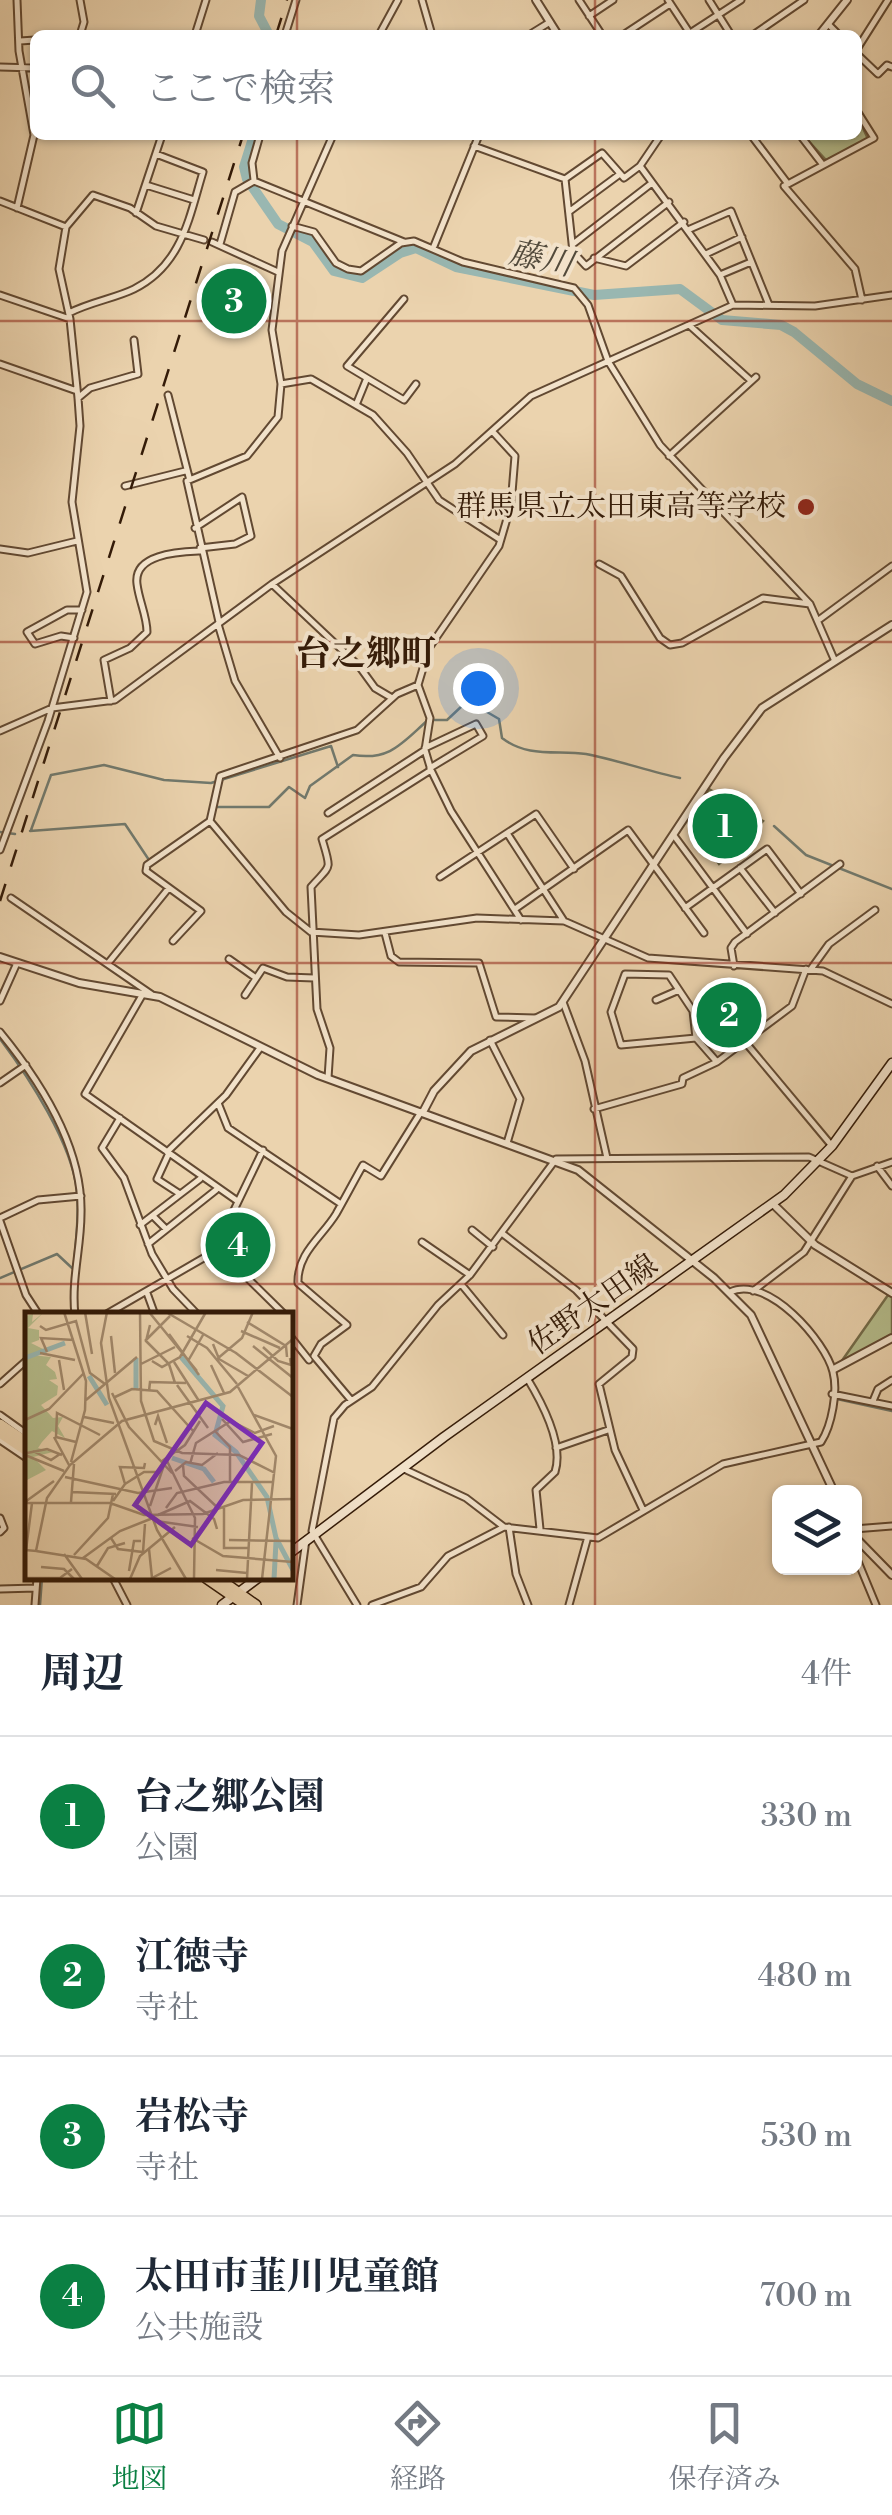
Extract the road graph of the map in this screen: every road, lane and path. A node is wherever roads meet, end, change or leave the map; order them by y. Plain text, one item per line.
1 (18, 0) edge
2 (80, 0) edge
3 (206, 0) edge
4 (296, 0) edge
5 (398, 0) edge
6 (422, 0) edge
7 (536, 0) edge
8 (579, 0) edge
9 (613, 0) edge
10 (709, 0) edge
11 (740, 0) edge
12 (804, 0) edge
13 (888, 0) edge
14 (843, 1) edge
15 (669, 2) edge
16 (718, 15) junction
17 (589, 16) junction
18 (550, 22) junction
19 (830, 26) junction
20 (82, 30) edge
21 (197, 30) edge
22 (287, 30) edge
23 (382, 30) edge
24 (431, 30) edge
25 (537, 30) edge
26 (555, 30) edge
27 (599, 30) edge
28 (630, 30) edge
29 (686, 30) edge
30 (695, 30) edge
31 (728, 30) edge
32 (760, 30) edge
33 (825, 30) edge
34 (834, 30) edge
35 (30, 40) edge
36 (20, 41) junction
37 (862, 44) edge
38 (862, 57) edge
39 (0, 66) edge
40 (23, 68) junction
41 (30, 68) edge
42 (892, 68) edge
43 (30, 111) edge
44 (862, 119) edge
45 (33, 140) edge
46 (160, 140) edge
47 (259, 140) edge
48 (331, 140) edge
49 (477, 140) edge
50 (658, 140) edge
51 (755, 140) edge
52 (804, 140) edge
53 (474, 146) junction
54 (156, 154) junction
55 (823, 165) junction
56 (640, 166) junction
57 (621, 174) junction
58 (565, 179) junction
59 (254, 181) junction
60 (652, 183) junction
61 (788, 184) junction
62 (146, 185) junction
63 (194, 200) junction
64 (302, 201) junction
65 (0, 202) edge
66 (670, 202) junction
67 (17, 208) junction
68 (570, 211) junction
69 (136, 213) junction
70 (684, 222) junction
71 (292, 226) junction
72 (66, 227) junction
73 (689, 230) junction
74 (184, 234) junction
75 (742, 237) junction
76 (204, 240) dead end
77 (404, 242) junction
78 (572, 244) junction
79 (434, 246) junction
80 (706, 254) junction
81 (594, 258) junction
82 (752, 262) junction
83 (278, 272) junction
84 (720, 275) junction
85 (0, 295) edge
86 (892, 295) edge
87 (404, 299) dead end
88 (862, 300) junction
89 (733, 305) junction
90 (770, 305) junction
91 (69, 316) junction
92 (689, 325) junction
93 (134, 340) dead end
94 (608, 362) junction
95 (0, 364) edge
96 (367, 378) junction
97 (282, 384) junction
98 (416, 384) dead end
99 (77, 394) junction
100 (168, 395) dead end
101 (356, 405) junction
102 (493, 432) junction
103 (669, 456) junction
104 (187, 474) junction
105 (426, 481) junction
106 (125, 486) dead end
107 (195, 528) junction
108 (500, 540) junction
109 (77, 541) junction
110 (0, 549) edge
111 (200, 550) junction
112 (599, 564) dead end
113 (892, 566) edge
114 (272, 584) junction
115 (810, 604) junction
116 (82, 610) junction
117 (820, 619) junction
118 (218, 623) junction
119 (892, 625) edge
120 (74, 638) junction
121 (834, 659) junction
122 (418, 685) junction
123 (392, 698) junction
124 (112, 701) junction
125 (52, 708) junction
126 (0, 731) edge
127 (425, 749) junction
128 (280, 758) junction
129 (430, 769) junction
130 (328, 813) dead end
131 (210, 821) junction
132 (507, 833) junction
133 (4, 835) edge
134 (675, 838) junction
135 (0, 850) edge
136 (478, 852) junction
137 (838, 866) dead end
138 (655, 867) junction
139 (740, 868) junction
140 (574, 869) junction
141 (440, 878) dead end
142 (168, 888) junction
143 (714, 888) junction
144 (544, 889) junction
145 (801, 894) junction
146 (11, 898) dead end
147 (686, 908) junction
148 (514, 909) junction
149 (875, 910) dead end
150 (775, 913) junction
151 (564, 920) junction
152 (521, 921) junction
153 (312, 932) junction
154 (385, 933) junction
155 (704, 933) dead end
156 (747, 934) junction
157 (606, 939) junction
158 (173, 941) dead end
159 (0, 957) edge
160 (230, 959) dead end
161 (108, 962) junction
162 (17, 963) junction
163 (667, 963) junction
164 (734, 966) junction
165 (808, 969) junction
166 (666, 975) junction
167 (256, 978) junction
168 (314, 978) junction
169 (679, 990) junction
170 (148, 993) junction
171 (245, 996) dead end
172 (656, 1000) dead end
173 (0, 1001) edge
174 (563, 1002) junction
175 (892, 1004) edge
176 (538, 1018) junction
177 (0, 1032) edge
178 (696, 1038) junction
179 (490, 1040) junction
180 (746, 1044) junction
181 (260, 1048) junction
182 (717, 1062) junction
183 (892, 1064) edge
184 (23, 1068) junction
185 (328, 1078) junction
186 (0, 1084) edge
187 (218, 1103) junction
188 (594, 1109) junction
189 (422, 1112) junction
190 (120, 1118) junction
191 (507, 1143) junction
192 (832, 1146) junction
193 (263, 1150) junction
194 (168, 1153) junction
195 (607, 1158) junction
196 (556, 1160) junction
197 (821, 1160) junction
198 (892, 1162) edge
199 (877, 1166) junction
200 (852, 1176) junction
201 (200, 1179) junction
202 (892, 1186) edge
203 (218, 1189) junction
204 (180, 1194) junction
205 (78, 1196) junction
206 (236, 1200) junction
207 (342, 1204) junction
208 (773, 1204) junction
209 (153, 1216) junction
210 (0, 1219) edge
211 (140, 1225) junction
212 (166, 1230) junction
213 (472, 1230) dead end
214 (503, 1234) junction
215 (422, 1242) dead end
216 (811, 1242) junction
217 (148, 1244) junction
218 (216, 1246) junction
219 (492, 1247) junction
220 (694, 1262) junction
221 (470, 1276) junction
222 (170, 1282) junction
223 (460, 1284) junction
224 (753, 1291) junction
225 (730, 1292) junction
226 (147, 1293) junction
227 (892, 1293) edge
228 (38, 1312) edge
229 (75, 1312) edge
230 (111, 1312) edge
231 (154, 1312) edge
232 (195, 1312) edge
233 (282, 1312) edge
234 (608, 1321) junction
235 (504, 1335) dead end
236 (892, 1338) edge
237 (292, 1339) edge
238 (309, 1360) dead end
239 (25, 1362) edge
240 (834, 1370) junction
241 (527, 1378) junction
242 (892, 1380) edge
243 (0, 1384) edge
244 (832, 1394) junction
245 (351, 1400) junction
246 (873, 1401) junction
247 (892, 1406) edge
248 (0, 1415) edge
249 (0, 1424) edge
250 (608, 1430) junction
251 (25, 1432) edge
252 (0, 1436) edge
253 (25, 1441) edge
254 (813, 1444) junction
255 (556, 1448) junction
256 (25, 1454) edge
257 (402, 1468) junction
258 (831, 1485) edge
259 (643, 1510) junction
260 (0, 1518) edge
261 (892, 1526) edge
262 (507, 1527) junction
263 (540, 1530) junction
264 (862, 1531) edge
265 (0, 1532) edge
266 (310, 1538) junction
267 (587, 1540) junction
268 (862, 1541) edge
269 (292, 1552) edge
270 (862, 1571) edge
271 (892, 1576) edge
272 (37, 1580) edge
273 (114, 1580) edge
274 (210, 1580) edge
275 (220, 1580) edge
276 (255, 1580) edge
277 (36, 1588) junction
278 (0, 1589) edge
279 (235, 1594) junction
280 (34, 1605) edge
281 (128, 1605) edge
282 (222, 1605) edge
283 (244, 1605) edge
284 (256, 1605) edge
285 (296, 1605) edge
286 (357, 1605) edge
287 (372, 1605) edge
288 (528, 1605) edge
289 (569, 1605) edge
290 (876, 1605) edge

1 - 36 street
2 - 20 street
3 - 21 street
4 - 22 street
5 - 23 street
6 - 24 street
7 - 18 street
8 - 17 street
9 - 17 street
10 - 16 street
11 - 16 street
12 - 32 street
13 - 37 street
14 - 19 street
15 - 28 street
15 - 29 street
16 - 30 street
16 - 31 street
17 - 27 street
18 - 25 street
18 - 26 street
19 - 33 street
19 - 34 street
35 - 36 street
36 - 40 street
38 - 42 street
39 - 40 street
40 - 41 street
40 - 43 street
44 - 55 street
45 - 67 street
46 - 54 street
47 - 59 street
48 - 64 street
49 - 53 street
50 - 56 street
51 - 61 street
52 - 55 street
53 - 58 street
53 - 79 street
54 - 62 street
54 - 63 street
55 - 61 street
56 - 57 street
56 - 60 street
57 - 58 street
57 - 68 street
58 - 68 street
59 - 64 street
59 - 83 street
60 - 66 street
60 - 78 street
61 - 88 street
62 - 63 street
62 - 69 street
63 - 74 street
64 - 71 street
64 - 77 street
65 - 67 street
66 - 70 street
66 - 81 street
67 - 72 street
68 - 78 street
69 - 72 street
69 - 74 street
70 - 73 street
70 - 81 street
71 - 77 street
71 - 83 street
72 - 91 street
73 - 75 street
73 - 80 street
74 - 76 street
74 - 91 street
75 - 80 street
75 - 82 street
77 - 79 street
78 - 81 street
79 - 94 street
80 - 84 street
82 - 84 street
82 - 90 street
83 - 97 street
84 - 89 street
85 - 91 street
86 - 88 street
87 - 96 street
88 - 90 street
89 - 90 street
89 - 92 street
91 - 99 street
92 - 94 street
92 - 103 street
93 - 99 street
94 - 102 street
94 - 103 street
95 - 99 street
96 - 98 street
96 - 101 street
97 - 101 street
97 - 104 street
99 - 109 street
100 - 104 street
101 - 105 street
102 - 105 street
102 - 108 street
103 - 115 street
104 - 106 street
104 - 107 street
105 - 108 street
105 - 114 street
107 - 111 street
107 - 111 street
108 - 122 street
109 - 110 street
109 - 116 street
111 - 118 street
111 - 124 street
112 - 115 street
113 - 117 street
114 - 118 street
114 - 123 street
115 - 117 street
116 - 120 street
116 - 120 street
117 - 121 street
118 - 124 street
118 - 128 street
119 - 121 street
120 - 125 street
121 - 134 street
122 - 123 street
122 - 127 street
123 - 128 street
124 - 125 street
125 - 126 street
125 - 133 street
127 - 129 street
127 - 129 street
127 - 130 street
128 - 131 street
129 - 136 street
129 - 153 street
131 - 142 street
131 - 153 street
132 - 136 street
132 - 140 street
132 - 144 street
133 - 135 street
134 - 138 street
134 - 143 street
136 - 141 street
136 - 148 street
137 - 145 street
138 - 140 street
138 - 147 street
138 - 157 street
139 - 143 street
139 - 145 street
139 - 150 street
140 - 144 street
142 - 158 street
142 - 161 street
143 - 147 street
143 - 156 street
144 - 148 street
144 - 151 street
145 - 150 street
146 - 161 street
147 - 155 street
148 - 152 street
149 - 165 street
150 - 156 street
151 - 152 street
151 - 157 street
152 - 154 street
153 - 154 street
153 - 168 street
154 - 176 street
156 - 164 street
157 - 163 street
157 - 174 street
159 - 162 street
160 - 167 street
161 - 170 street
162 - 170 street
162 - 173 street
163 - 164 street
163 - 166 street
164 - 165 street
165 - 175 street
165 - 180 street
166 - 169 street
166 - 178 street
167 - 168 street
167 - 171 street
168 - 185 street
169 - 172 street
169 - 178 street
170 - 181 street
170 - 190 street
174 - 176 street
174 - 188 street
176 - 179 street
177 - 184 street
178 - 182 street
179 - 189 street
179 - 191 street
180 - 182 street
180 - 192 street
181 - 185 street
181 - 187 street
182 - 188 street
183 - 192 main road, 佐野太田線
184 - 186 street
184 - 205 street
185 - 189 street
187 - 193 street
187 - 194 street
188 - 195 street
189 - 191 street
189 - 207 street
190 - 194 street
190 - 211 street
191 - 196 street
192 - 197 main road, 佐野太田線
193 - 206 street
193 - 207 street
194 - 201 street
194 - 204 street
195 - 196 street
195 - 197 street
196 - 214 street
196 - 220 street
197 - 200 street
197 - 208 main road, 佐野太田線
198 - 199 street
199 - 200 street
199 - 202 street
200 - 216 street
201 - 203 street
201 - 204 street
203 - 206 street
203 - 212 street
204 - 209 street
205 - 210 street
205 - 229 street
206 - 218 street
207 - 245 street
208 - 216 street
208 - 220 main road, 佐野太田線
209 - 211 street
209 - 212 street
210 - 228 street
211 - 217 street
212 - 217 street
213 - 219 street
214 - 219 street
214 - 234 street
215 - 221 street
216 - 224 street
216 - 227 street
217 - 222 street
218 - 222 street
218 - 233 street
219 - 221 street
220 - 225 street
220 - 234 main road, 佐野太田線
221 - 223 street
222 - 226 street
222 - 232 street
223 - 235 street
223 - 245 street
224 - 225 street
224 - 240 street
225 - 254 street
226 - 230 street
226 - 231 street
234 - 241 main road, 佐野太田線
234 - 250 street
236 - 240 street
237 - 238 street
239 - 243 street
240 - 244 street
241 - 255 street
241 - 257 main road, 佐野太田線
242 - 246 street
244 - 246 street
244 - 254 street
245 - 266 street
246 - 247 street
248 - 251 street
249 - 253 highway
250 - 255 street
250 - 259 street
252 - 256 highway
254 - 258 street
254 - 259 street
255 - 263 street
257 - 262 street
257 - 266 main road, 佐野太田線
259 - 267 street
260 - 265 street
261 - 264 street
262 - 263 street
262 - 287 street
262 - 288 street
263 - 267 street
266 - 269 main road, 佐野太田線
266 - 285 street
266 - 286 street
267 - 289 street
268 - 271 street
270 - 290 street
272 - 277 street
273 - 281 street
274 - 279 highway
275 - 279 highway
276 - 279 main road
277 - 278 street
277 - 280 street
279 - 282 main road
279 - 283 highway
279 - 284 highway

